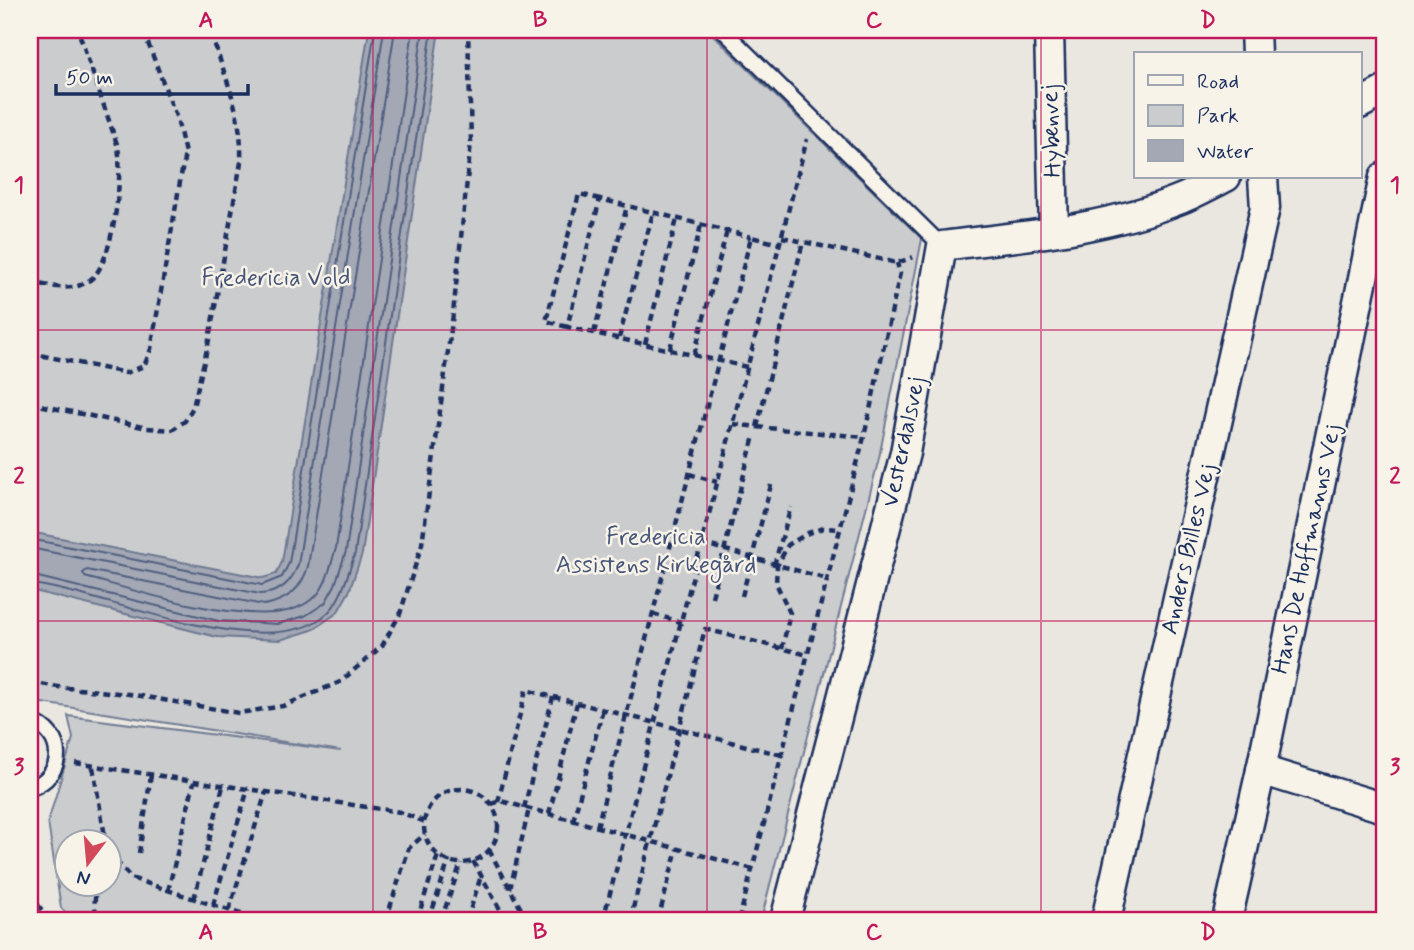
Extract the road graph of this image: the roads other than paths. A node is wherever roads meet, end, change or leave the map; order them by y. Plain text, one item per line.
1 (723, 30) edge
2 (1049, 30) edge
3 (1255, 30) edge
4 (1256, 52) edge
5 (1384, 91) edge
6 (1362, 103) edge
7 (1384, 177) edge
8 (1224, 178) edge
9 (1263, 178) edge
10 (1054, 231) junction
11 (942, 246) junction
12 (30, 721) edge
13 (1261, 770) junction
14 (30, 788) edge
15 (1384, 808) edge
16 (785, 920) edge
17 (1106, 920) edge
18 (1227, 920) edge

1 - 11 lane
2 - 10 street, Hybenvej
3 - 4 street
5 - 6 street
7 - 13 street, Hans De Hoffmanns Vej
8 - 10 street
9 - 17 street, Anders Billes Vej
10 - 11 street
11 - 16 street, Vesterdalsvej
12 - 14 lane
13 - 15 street
13 - 18 street, Hans De Hoffmanns Vej

